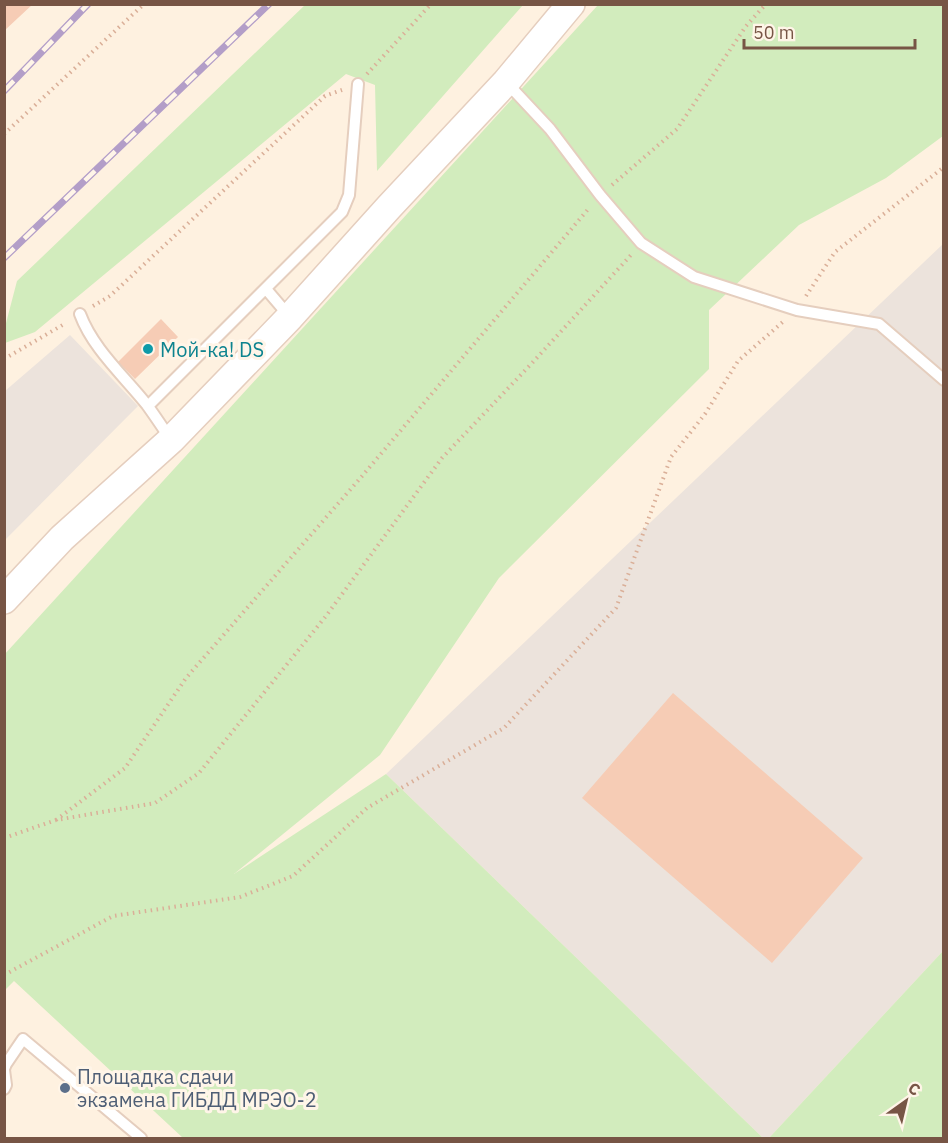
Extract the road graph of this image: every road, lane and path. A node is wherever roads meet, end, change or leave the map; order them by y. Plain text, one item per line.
1 (144, 4) edge
2 (431, 4) edge
3 (570, 4) edge
4 (766, 4) edge
5 (506, 82) junction
6 (357, 84) junction
7 (4, 134) edge
8 (944, 167) edge
9 (600, 195) junction
10 (641, 243) junction
11 (266, 289) junction
12 (797, 310) junction
13 (80, 314) junction
14 (290, 317) junction
15 (4, 359) edge
16 (944, 380) edge
17 (148, 406) junction
18 (171, 440) junction
19 (4, 600) edge
20 (56, 820) junction
21 (4, 838) edge
22 (4, 975) edge
23 (4, 1069) edge
24 (4, 1089) edge
25 (141, 1138) edge

1 - 7 path
2 - 6 path
3 - 5 street
4 - 9 path
5 - 9 lane
5 - 14 street
6 - 11 lane
6 - 13 path
8 - 12 path
9 - 10 lane
9 - 20 path
10 - 12 lane
10 - 20 path
11 - 14 lane
11 - 17 lane
12 - 16 lane
12 - 22 path
13 - 15 path
13 - 17 lane
14 - 18 street
17 - 18 lane
18 - 19 street
20 - 21 path
23 - 24 lane
23 - 25 lane

